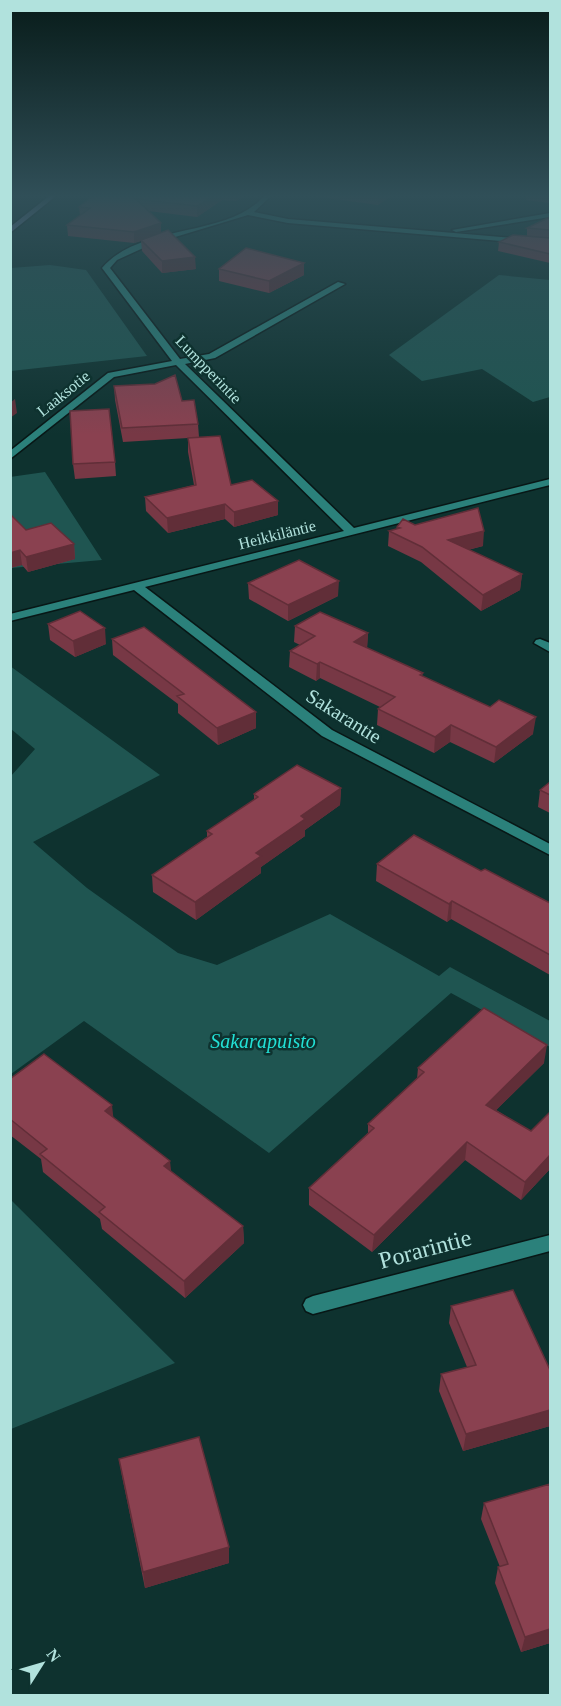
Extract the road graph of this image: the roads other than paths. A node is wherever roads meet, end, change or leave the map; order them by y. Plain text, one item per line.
1 (112, 276) edge
2 (341, 284) dead end
3 (178, 362) junction
4 (10, 456) edge
5 (548, 485) edge
6 (352, 533) junction
7 (136, 586) junction
8 (10, 618) edge
9 (550, 850) edge
10 (550, 1243) edge
11 (313, 1305) dead end

1 - 3 street, Lumpperintie
2 - 3 street, Laaksotie
3 - 4 street, Laaksotie
3 - 6 street, Lumpperintie
5 - 6 street, Heikkiläntie
6 - 7 street, Heikkiläntie
7 - 8 street, Heikkiläntie
7 - 9 street, Sakarantie
10 - 11 street, Porarintie

